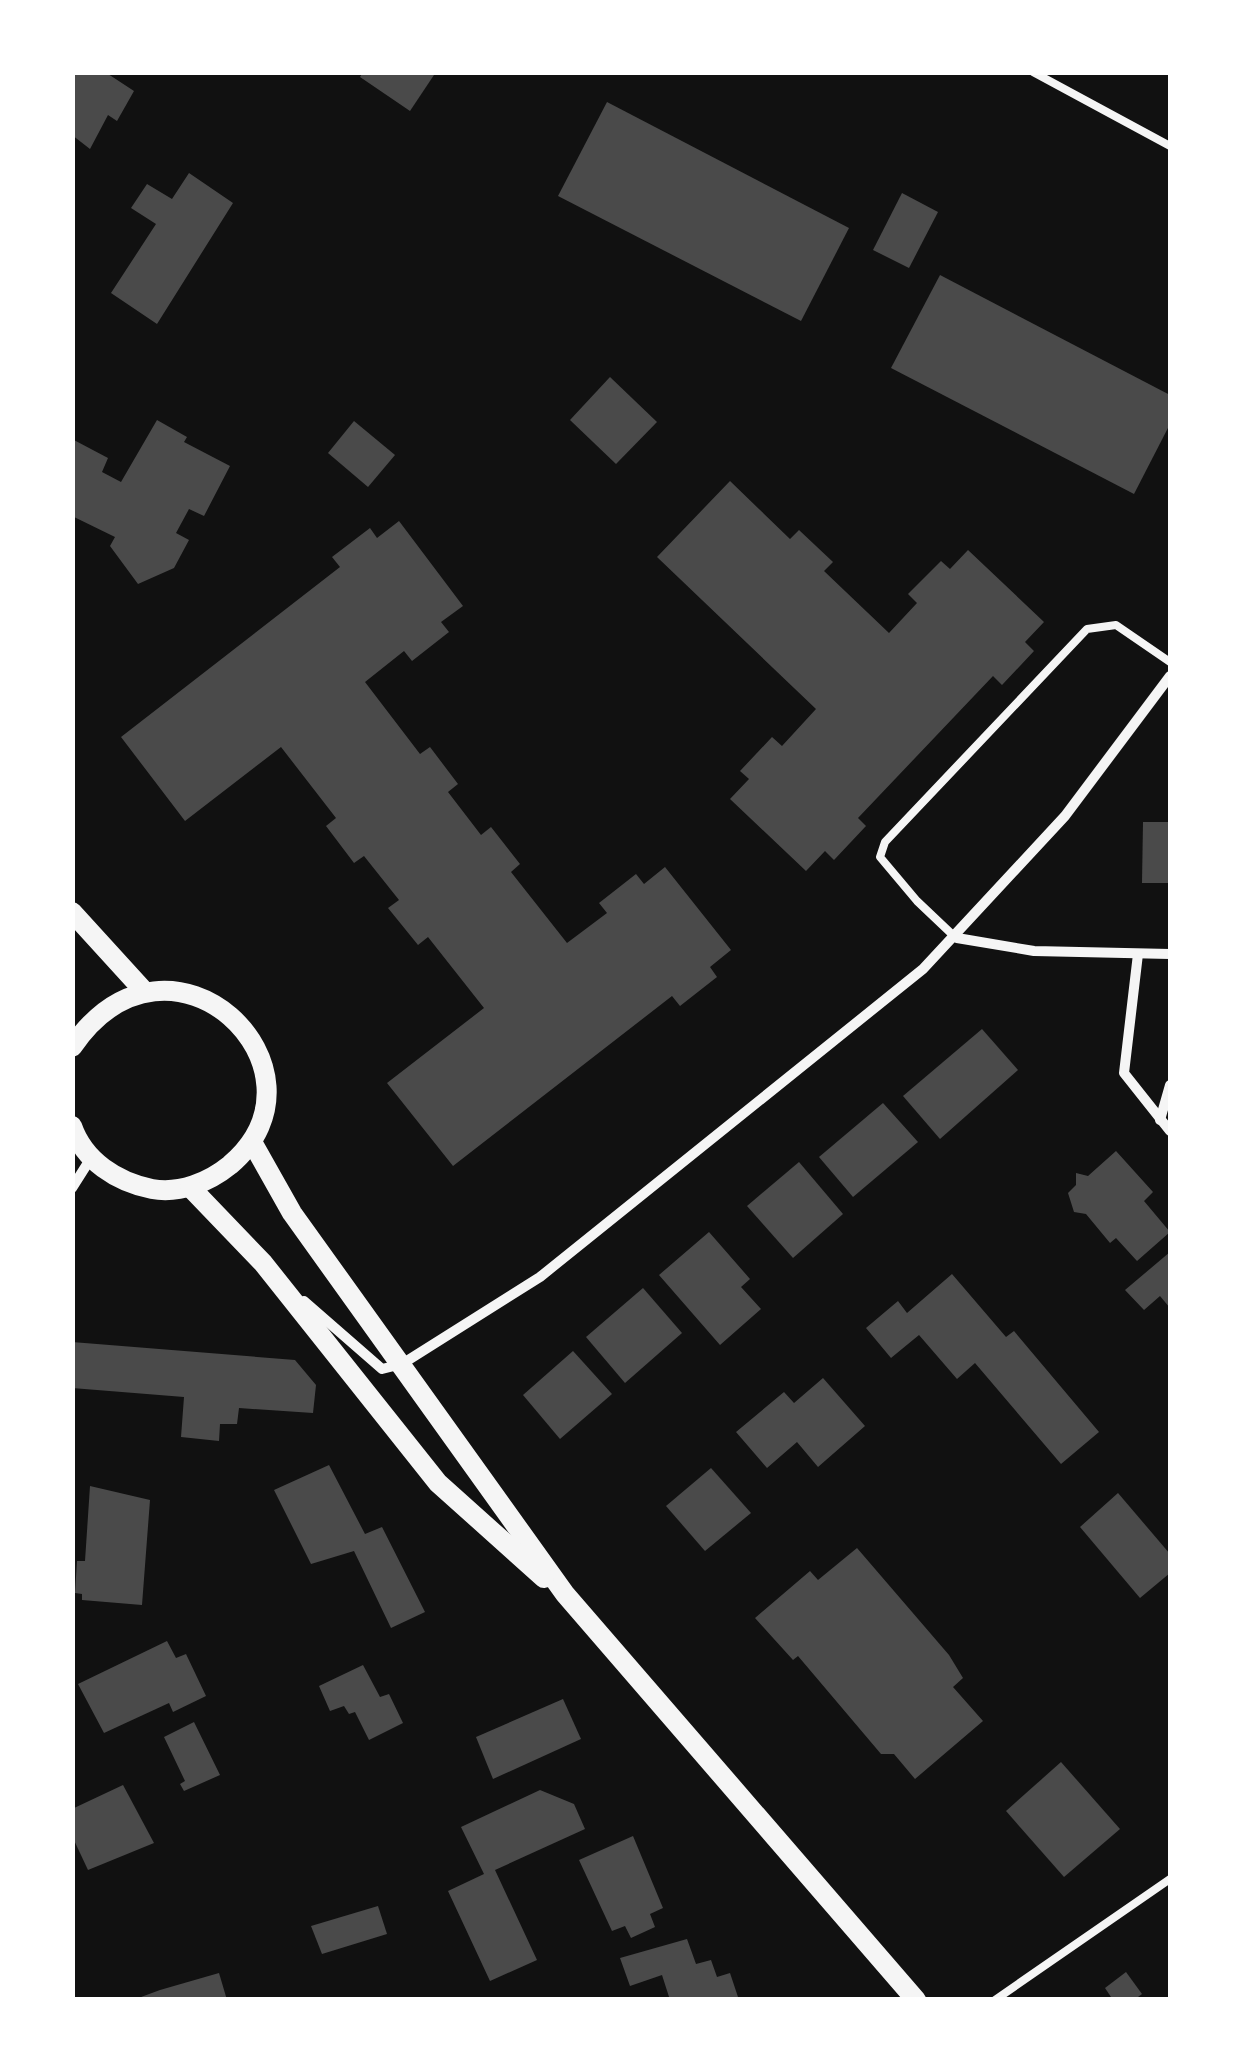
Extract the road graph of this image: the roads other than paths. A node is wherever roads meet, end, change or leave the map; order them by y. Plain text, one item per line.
1 (1033, 72) edge
2 (1170, 146) edge
3 (1170, 662) edge
4 (1170, 676) edge
5 (72, 912) edge
6 (957, 938) junction
7 (1138, 954) junction
8 (1170, 954) edge
9 (144, 991) junction
10 (73, 1046) edge
11 (1170, 1086) edge
12 (1160, 1120) junction
13 (72, 1126) edge
14 (1170, 1131) edge
15 (252, 1142) junction
16 (92, 1158) junction
17 (190, 1187) junction
18 (72, 1188) edge
19 (263, 1262) junction
20 (402, 1364) junction
21 (566, 1594) junction
22 (1170, 1879) edge
23 (916, 2000) edge
24 (996, 2000) edge

1 - 2 lane
3 - 6 lane
4 - 6 street
5 - 9 main road
6 - 7 street
6 - 20 street
7 - 8 street
7 - 12 street
9 - 10 main road
9 - 15 main road
11 - 12 street
12 - 14 street
13 - 16 main road
15 - 17 main road
15 - 20 main road
16 - 17 main road
16 - 18 street
17 - 19 main road
19 - 20 street
19 - 21 main road
20 - 21 main road
21 - 23 main road
22 - 24 lane

